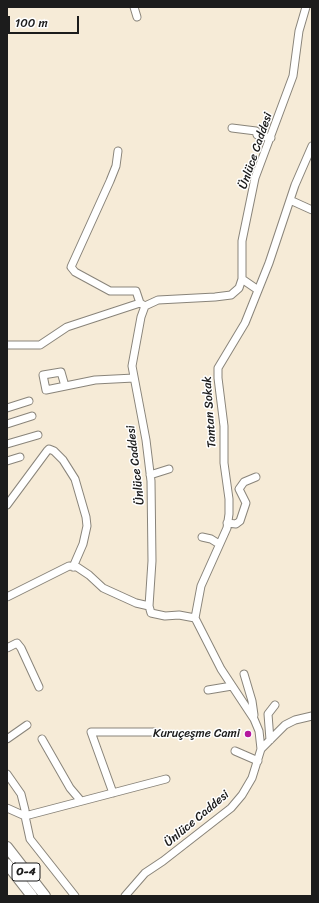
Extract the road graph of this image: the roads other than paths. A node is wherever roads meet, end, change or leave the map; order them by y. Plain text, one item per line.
1 (134, 7) edge
2 (306, 7) edge
3 (137, 18) dead end
4 (232, 128) dead end
5 (271, 138) junction
6 (312, 146) edge
7 (118, 150) dead end
8 (290, 200) junction
9 (312, 210) edge
10 (242, 279) junction
11 (258, 290) junction
12 (142, 304) junction
13 (7, 345) edge
14 (134, 378) junction
15 (66, 386) dead end
16 (29, 401) dead end
17 (7, 408) edge
18 (32, 416) dead end
19 (7, 424) edge
20 (38, 435) dead end
21 (7, 444) edge
22 (20, 457) dead end
23 (7, 461) edge
24 (169, 469) dead end
25 (150, 475) junction
26 (256, 477) dead end
27 (239, 489) junction
28 (228, 490) junction
29 (7, 505) edge
30 (227, 523) junction
31 (202, 537) dead end
32 (219, 544) junction
33 (73, 567) junction
34 (7, 598) edge
35 (149, 606) junction
36 (196, 618) junction
37 (7, 648) edge
38 (244, 674) dead end
39 (232, 686) junction
40 (39, 687) dead end
41 (208, 690) dead end
42 (275, 706) dead end
43 (312, 716) edge
44 (254, 719) junction
45 (27, 725) dead end
46 (154, 732) dead end
47 (42, 738) dead end
48 (7, 739) edge
49 (270, 740) junction
50 (261, 749) junction
51 (235, 751) dead end
52 (258, 761) junction
53 (7, 774) edge
54 (166, 779) dead end
55 (113, 793) junction
56 (81, 801) junction
57 (7, 808) edge
58 (25, 816) junction
59 (7, 847) edge
60 (7, 864) edge
61 (32, 896) edge
62 (45, 896) edge
63 (74, 896) edge
64 (125, 896) edge

1 - 3 street
2 - 5 street, Ünlüce Caddesi
4 - 5 street
5 - 10 street, Ünlüce Caddesi
6 - 8 street, Tantan Sokak
7 - 12 street
8 - 9 street
8 - 11 street, Tantan Sokak
10 - 11 street
10 - 12 street
11 - 28 street, Tantan Sokak
12 - 13 street
12 - 14 street, Ünlüce Caddesi
14 - 15 street
14 - 25 street, Ünlüce Caddesi
16 - 17 street
18 - 19 street
20 - 21 street
22 - 23 street
24 - 25 street
25 - 35 street, Ünlüce Caddesi
26 - 27 street
27 - 28 street
27 - 30 street
28 - 30 street, Tantan Sokak
29 - 33 street
30 - 32 street, Tantan Sokak
31 - 32 street
32 - 36 street, Tantan Sokak
33 - 34 street
33 - 35 street
35 - 36 street
36 - 39 street, Ünlüce Caddesi
37 - 40 street
38 - 44 street
39 - 41 street
39 - 44 street, Ünlüce Caddesi
42 - 49 street
43 - 49 street
44 - 50 street, Ünlüce Caddesi
45 - 48 street
46 - 55 street
47 - 56 street
49 - 50 street
50 - 52 street, Ünlüce Caddesi
51 - 52 street
52 - 64 street, Ünlüce Caddesi
53 - 58 street
54 - 55 street
55 - 56 street
56 - 58 street
57 - 58 street
58 - 63 street
59 - 62 highway, O-4
60 - 61 highway, O-4

